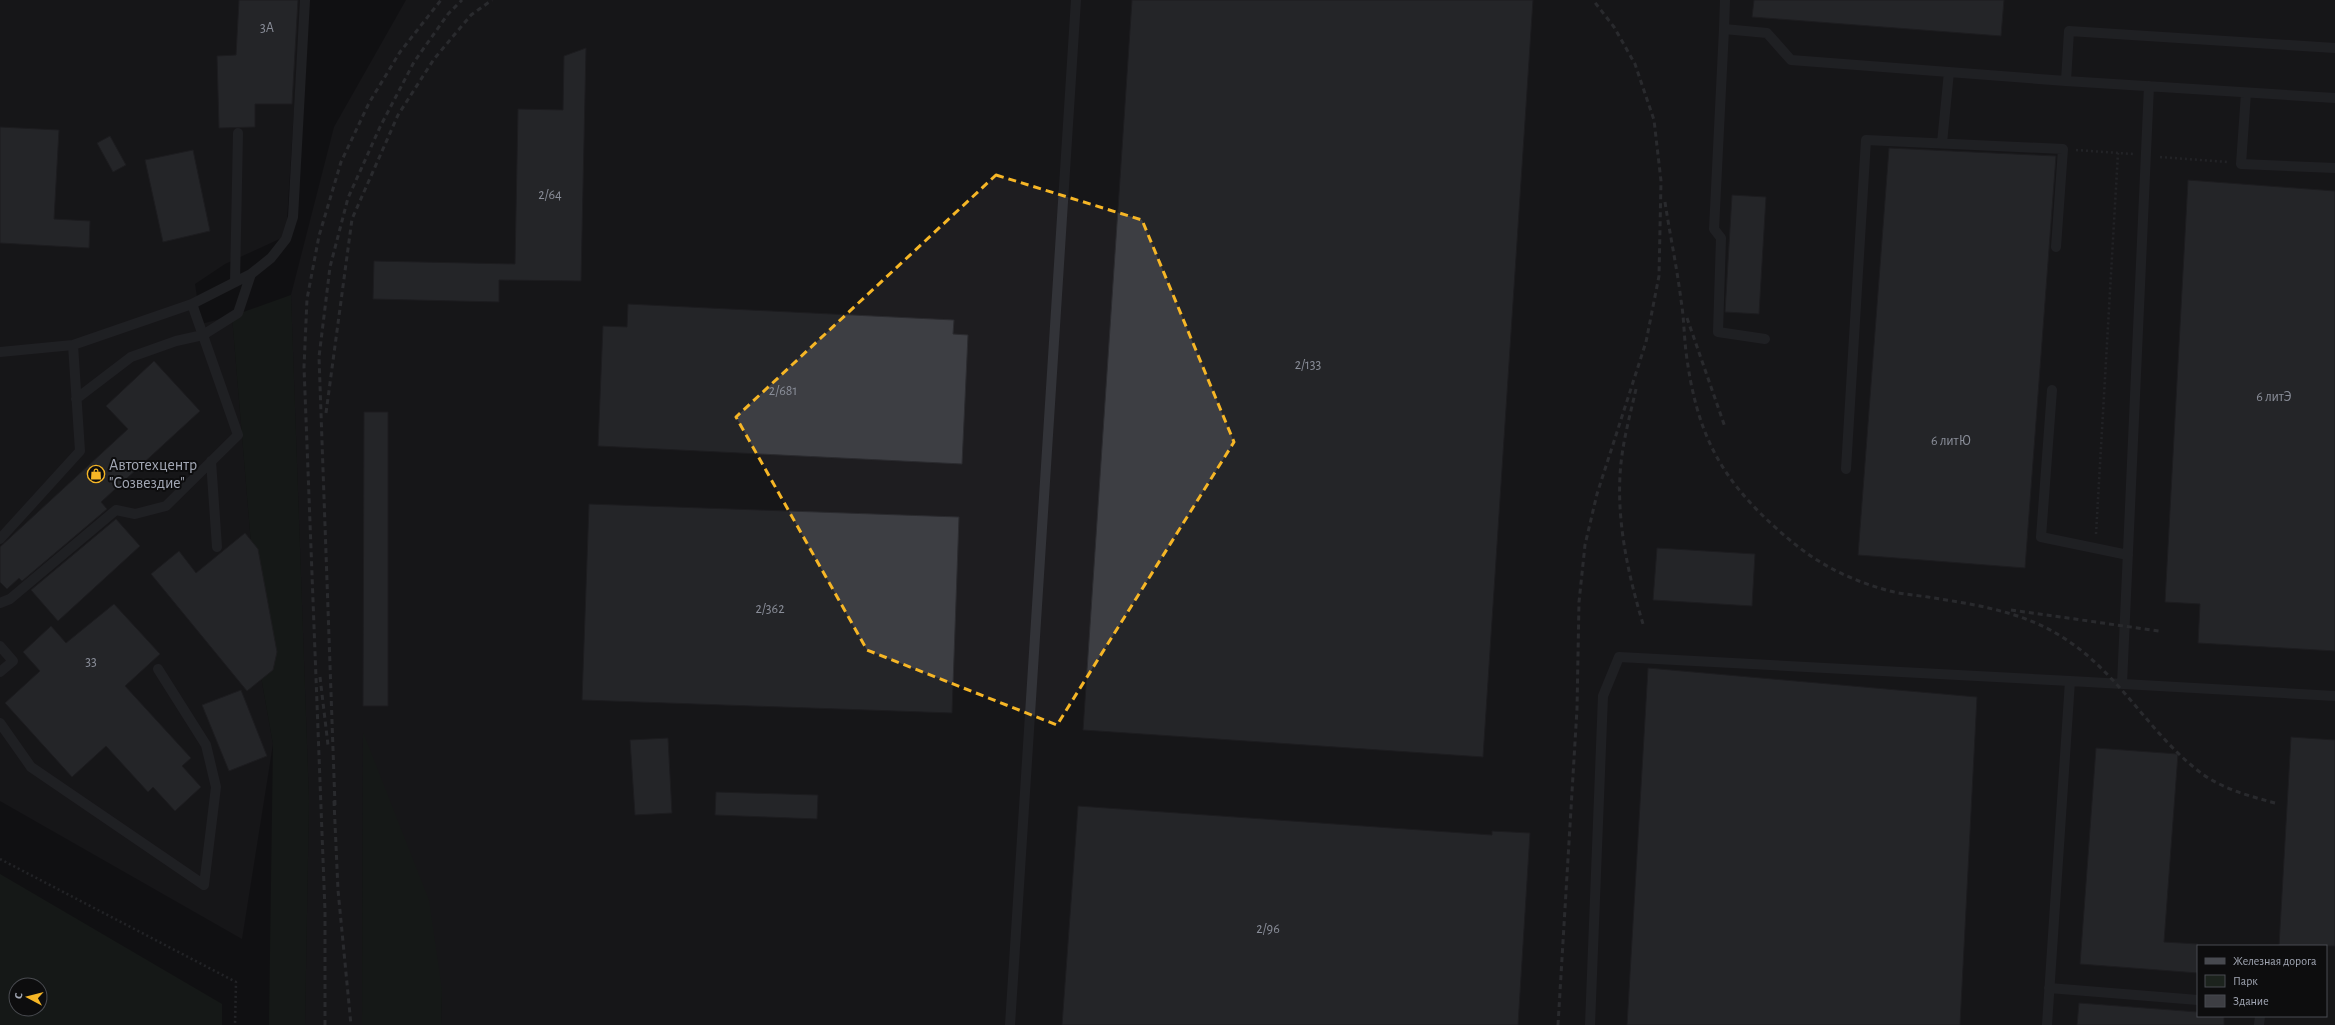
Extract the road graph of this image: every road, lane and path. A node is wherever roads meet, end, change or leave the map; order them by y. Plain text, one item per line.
1 (305, 0) edge
2 (1076, 0) edge
3 (1725, 0) edge
4 (1724, 29) junction
5 (2335, 48) edge
6 (1949, 72) junction
7 (2066, 81) junction
8 (2149, 86) junction
9 (2246, 93) junction
10 (2335, 98) edge
11 (238, 133) dead end
12 (1942, 143) junction
13 (2118, 153) dead end
14 (2335, 168) edge
15 (2056, 247) dead end
16 (251, 274) junction
17 (235, 282) junction
18 (192, 304) junction
19 (203, 335) junction
20 (1765, 339) dead end
21 (73, 345) junction
22 (0, 352) edge
23 (2052, 390) dead end
24 (76, 399) junction
25 (211, 461) junction
26 (1846, 469) dead end
27 (0, 540) edge
28 (217, 547) dead end
29 (2096, 549) junction
30 (2128, 555) junction
31 (0, 603) edge
32 (0, 646) edge
33 (158, 669) dead end
34 (0, 672) edge
35 (2070, 681) junction
36 (2122, 684) junction
37 (2335, 696) edge
38 (0, 723) edge
39 (0, 859) edge
40 (2049, 988) junction
41 (2197, 1000) edge
42 (235, 1025) edge
43 (1010, 1025) edge
44 (1590, 1025) edge
45 (2047, 1025) edge

1 - 16 lane
2 - 43 lane
3 - 4 lane
4 - 6 lane
4 - 20 lane
5 - 7 lane
6 - 7 lane
6 - 12 lane
7 - 8 lane
8 - 9 lane
8 - 30 lane
9 - 10 lane
9 - 14 lane
11 - 17 lane
12 - 15 lane
12 - 26 lane
13 - 29 path
16 - 17 lane
16 - 19 lane
17 - 18 lane
18 - 19 lane
18 - 21 lane
19 - 24 lane
19 - 25 lane
21 - 22 lane
21 - 24 lane
23 - 29 lane
24 - 27 lane
25 - 28 lane
25 - 31 lane
29 - 30 lane
30 - 36 lane
32 - 34 lane
33 - 38 lane
35 - 36 lane
35 - 40 lane
35 - 44 lane
36 - 37 lane
39 - 42 path
40 - 41 lane
40 - 45 lane

